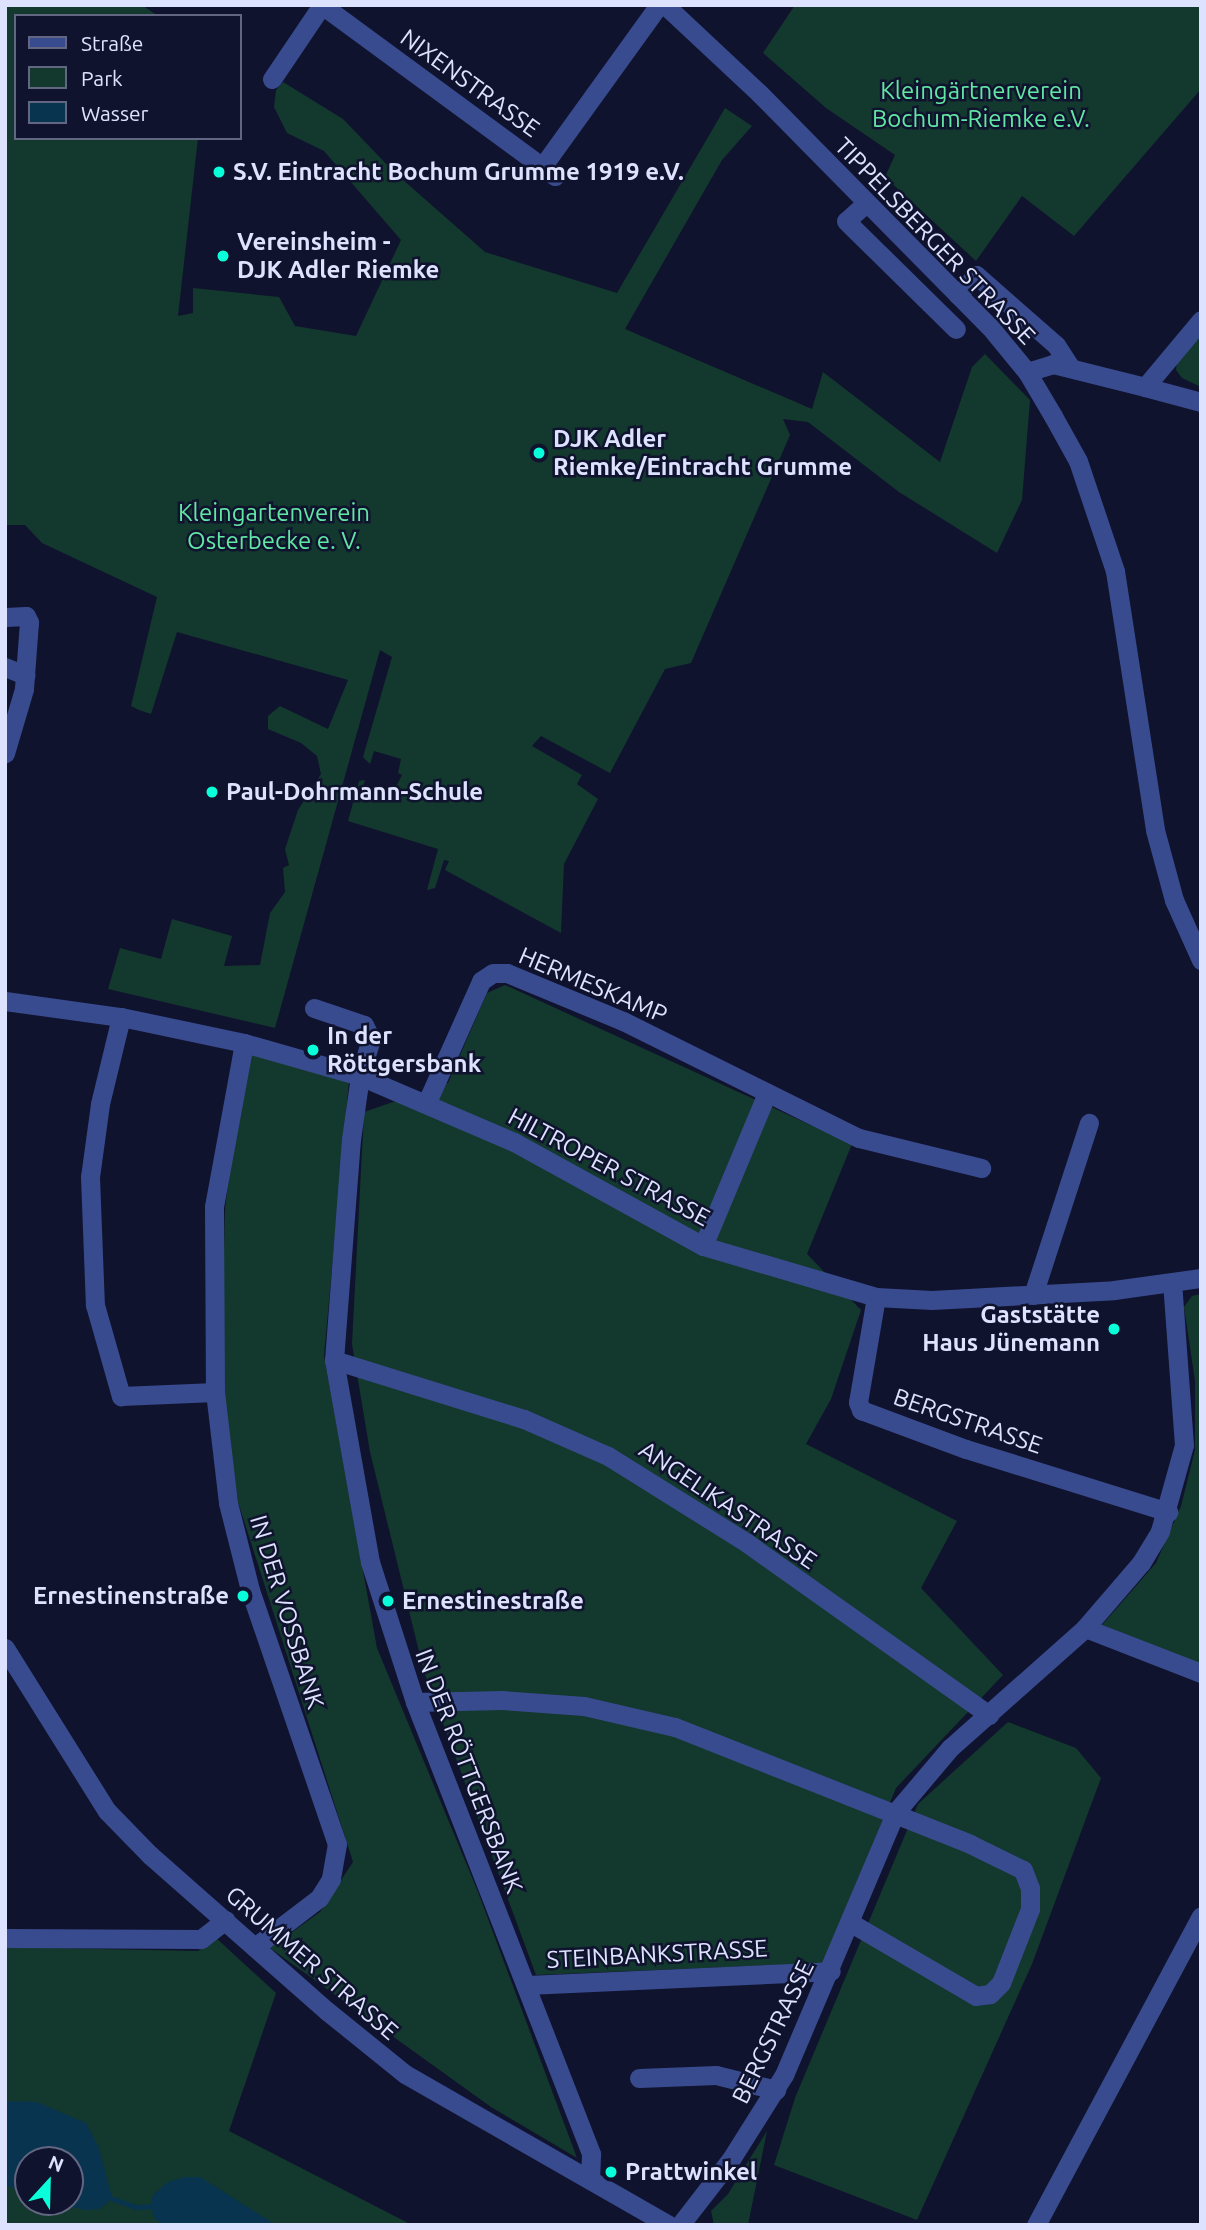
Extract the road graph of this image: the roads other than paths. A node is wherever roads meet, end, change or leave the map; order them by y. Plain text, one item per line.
1 (322, 5) edge
2 (659, 5) edge
3 (665, 5) edge
4 (272, 79) dead end
5 (865, 204) junction
6 (902, 242) junction
7 (886, 261) junction
8 (940, 278) junction
9 (958, 295) junction
10 (924, 298) junction
11 (1201, 320) edge
12 (956, 329) dead end
13 (1071, 368) junction
14 (1027, 372) junction
15 (1146, 387) junction
16 (1201, 402) edge
17 (5, 617) edge
18 (5, 667) edge
19 (25, 675) junction
20 (5, 753) edge
21 (1201, 960) edge
22 (5, 1001) edge
23 (314, 1008) dead end
24 (121, 1017) junction
25 (244, 1043) junction
26 (360, 1076) junction
27 (767, 1093) junction
28 (428, 1102) junction
29 (1089, 1123) dead end
30 (981, 1168) dead end
31 (704, 1246) junction
32 (1201, 1278) edge
33 (1172, 1282) junction
34 (1033, 1295) junction
35 (876, 1297) junction
36 (334, 1360) junction
37 (215, 1392) junction
38 (1168, 1512) junction
39 (1085, 1628) junction
40 (5, 1648) edge
41 (1201, 1673) edge
42 (415, 1702) junction
43 (989, 1715) junction
44 (895, 1812) junction
45 (1201, 1916) edge
46 (225, 1920) junction
47 (850, 1923) junction
48 (5, 1938) edge
49 (255, 1947) junction
50 (831, 1971) junction
51 (527, 1985) junction
52 (639, 2078) dead end
53 (776, 2090) junction
54 (590, 2180) junction
55 (669, 2225) edge
56 (680, 2225) edge
57 (1036, 2225) edge

1 - 2 street, NIXENSTRASSE
1 - 4 street
3 - 5 street, TIPPELSBERGER STRASSE
5 - 6 street, TIPPELSBERGER STRASSE
5 - 7 street
6 - 7 street
6 - 8 street, TIPPELSBERGER STRASSE
7 - 10 street
8 - 9 street, TIPPELSBERGER STRASSE
8 - 10 street
9 - 13 street
9 - 14 street, TIPPELSBERGER STRASSE
10 - 12 street
11 - 15 street
13 - 14 street
13 - 15 street
14 - 21 street, TIPPELSBERGER STRASSE
15 - 16 street
17 - 19 street
18 - 19 street
19 - 20 street
22 - 24 street, HILTROPER STRASSE
23 - 26 street, IN DER RÖTTGERSBANK
24 - 25 street, HILTROPER STRASSE
24 - 37 street
25 - 26 street, HILTROPER STRASSE
25 - 37 street, IN DER VOSSBANK
26 - 28 street, HILTROPER STRASSE
26 - 36 street, IN DER RÖTTGERSBANK
27 - 28 street, HERMESKAMP
27 - 30 street, HERMESKAMP
27 - 31 street
28 - 31 street, HILTROPER STRASSE
29 - 34 street
31 - 35 street, HILTROPER STRASSE
32 - 33 street, HILTROPER STRASSE
33 - 34 street, HILTROPER STRASSE
33 - 38 street, BERGSTRASSE
34 - 35 street, HILTROPER STRASSE
35 - 38 street, BERGSTRASSE
36 - 42 street, IN DER RÖTTGERSBANK
36 - 43 street, ANGELIKASTRASSE
37 - 49 street, IN DER VOSSBANK
38 - 39 street, BERGSTRASSE
39 - 41 street
39 - 43 street, BERGSTRASSE
40 - 46 street, GRUMMER STRASSE
42 - 44 street
42 - 51 street, IN DER RÖTTGERSBANK
43 - 44 street, BERGSTRASSE
44 - 47 street, BERGSTRASSE
44 - 47 street
45 - 57 street
46 - 48 street
46 - 49 street, GRUMMER STRASSE
47 - 50 street, BERGSTRASSE
49 - 54 street, GRUMMER STRASSE
50 - 51 street, STEINBANKSTRASSE
50 - 53 street, BERGSTRASSE
51 - 54 street, IN DER RÖTTGERSBANK
52 - 53 street
53 - 56 street, BERGSTRASSE
54 - 55 street, GRUMMER STRASSE

